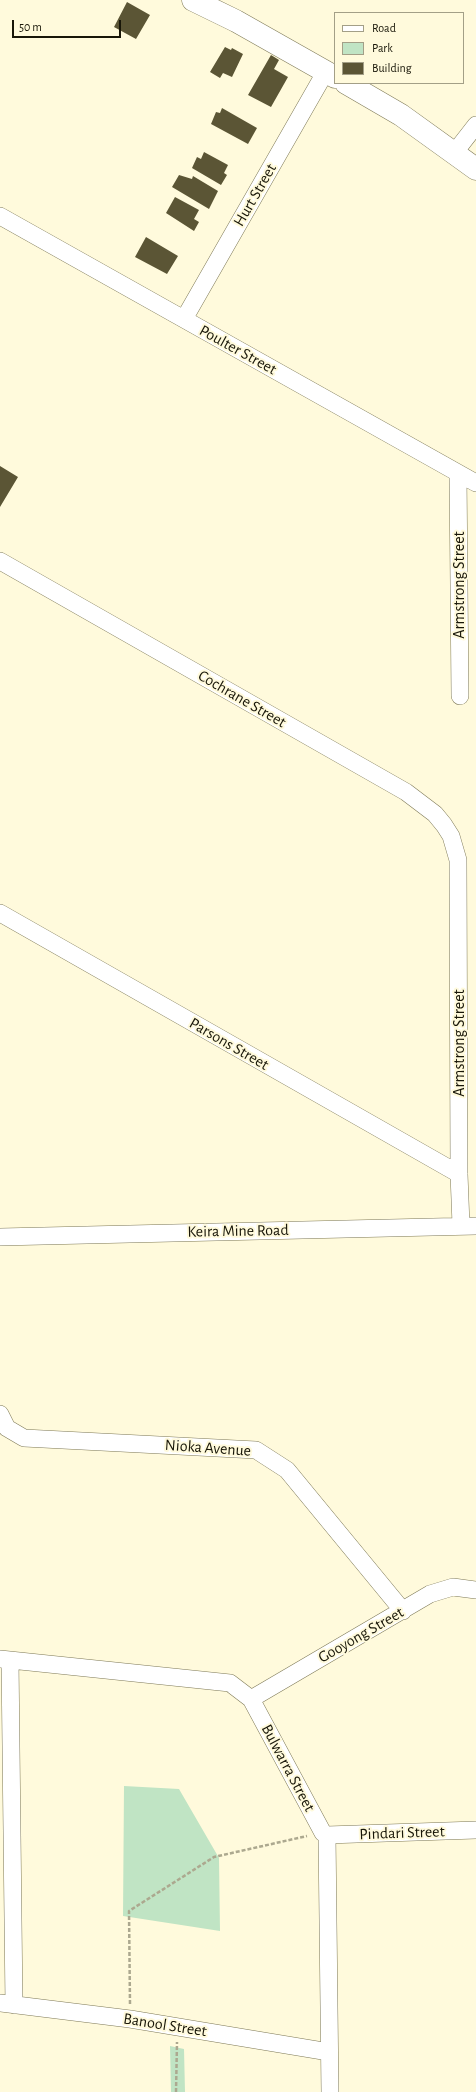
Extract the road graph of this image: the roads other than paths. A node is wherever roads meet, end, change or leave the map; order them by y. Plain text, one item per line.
1 (193, 0) edge
2 (330, 74) edge
3 (348, 84) edge
4 (476, 125) edge
5 (455, 152) junction
6 (476, 169) edge
7 (0, 216) edge
8 (184, 319) junction
9 (458, 474) junction
10 (476, 483) edge
11 (0, 562) edge
12 (460, 696) dead end
13 (458, 860) joint
14 (0, 913) edge
15 (459, 1174) junction
16 (468, 1226) edge
17 (0, 1237) edge
18 (0, 1414) edge
19 (476, 1590) edge
20 (403, 1611) junction
21 (5, 1660) edge
22 (251, 1699) junction
23 (476, 1830) edge
24 (325, 1834) junction
25 (7, 2004) edge
26 (329, 2052) junction
27 (330, 2092) edge

1 - 2 main road
2 - 8 street, Hurt Street
3 - 5 main road
4 - 5 street
5 - 6 main road
7 - 8 street, Poulter Street
8 - 9 street, Poulter Street
9 - 10 street, Poulter Street
9 - 12 street, Armstrong Street
11 - 13 street, Cochrane Street
13 - 15 street, Armstrong Street
14 - 15 street, Parsons Street
15 - 16 street, Armstrong Street
16 - 17 street, Keira Mine Road
18 - 20 street, Nioka Avenue
19 - 20 street, Gooyong Street
20 - 22 street, Gooyong Street
21 - 22 street, Bulwarra Street
21 - 25 street
22 - 24 street, Bulwarra Street
23 - 24 street, Pindari Street
24 - 26 street, Bulwarra Street
25 - 26 street, Banool Street
26 - 27 street, Bulwarra Street

